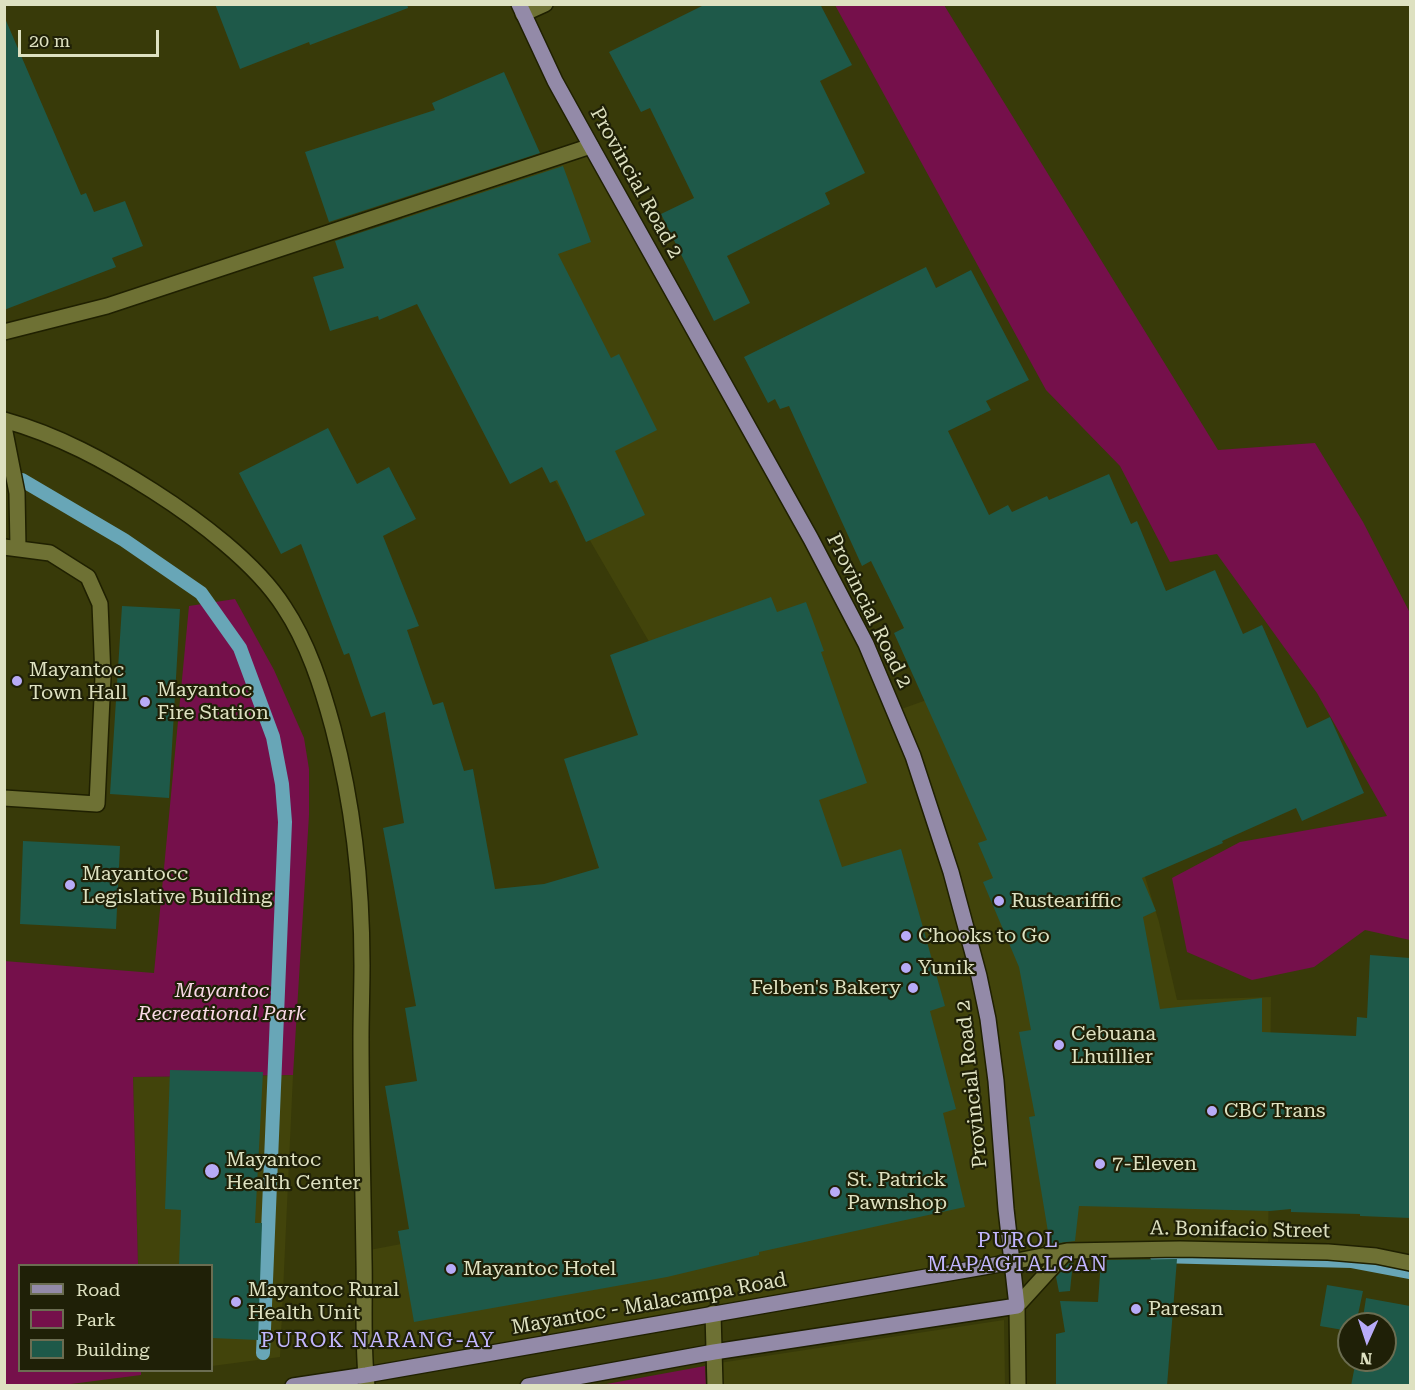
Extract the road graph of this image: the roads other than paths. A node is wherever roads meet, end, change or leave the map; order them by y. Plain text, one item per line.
1 (545, 4) edge
2 (521, 9) edge
3 (591, 146) junction
4 (4, 332) edge
5 (4, 420) edge
6 (4, 427) edge
7 (11, 547) edge
8 (4, 798) edge
9 (1067, 1251) junction
10 (1012, 1262) junction
11 (1410, 1263) edge
12 (1017, 1306) junction
13 (713, 1313) junction
14 (714, 1352) junction
15 (366, 1380) edge
16 (293, 1386) edge
17 (528, 1386) edge
18 (715, 1386) edge
19 (1018, 1386) edge

1 - 2 street, Provincial Road 2
2 - 3 main road, Provincial Road 2
3 - 4 street
3 - 10 main road, Provincial Road 2
5 - 15 street
6 - 7 street
7 - 8 street
9 - 10 street, A. Bonifacio Street
9 - 11 street, A. Bonifacio Street
9 - 12 street
10 - 12 main road, Provincial Road 2
10 - 13 main road, Mayantoc - Malacampa Road
12 - 14 main road
12 - 19 street
13 - 14 street
13 - 15 main road, Mayantoc - Malacampa Road
14 - 17 main road
14 - 18 street
15 - 16 main road, Mayantoc - Malacampa Road

